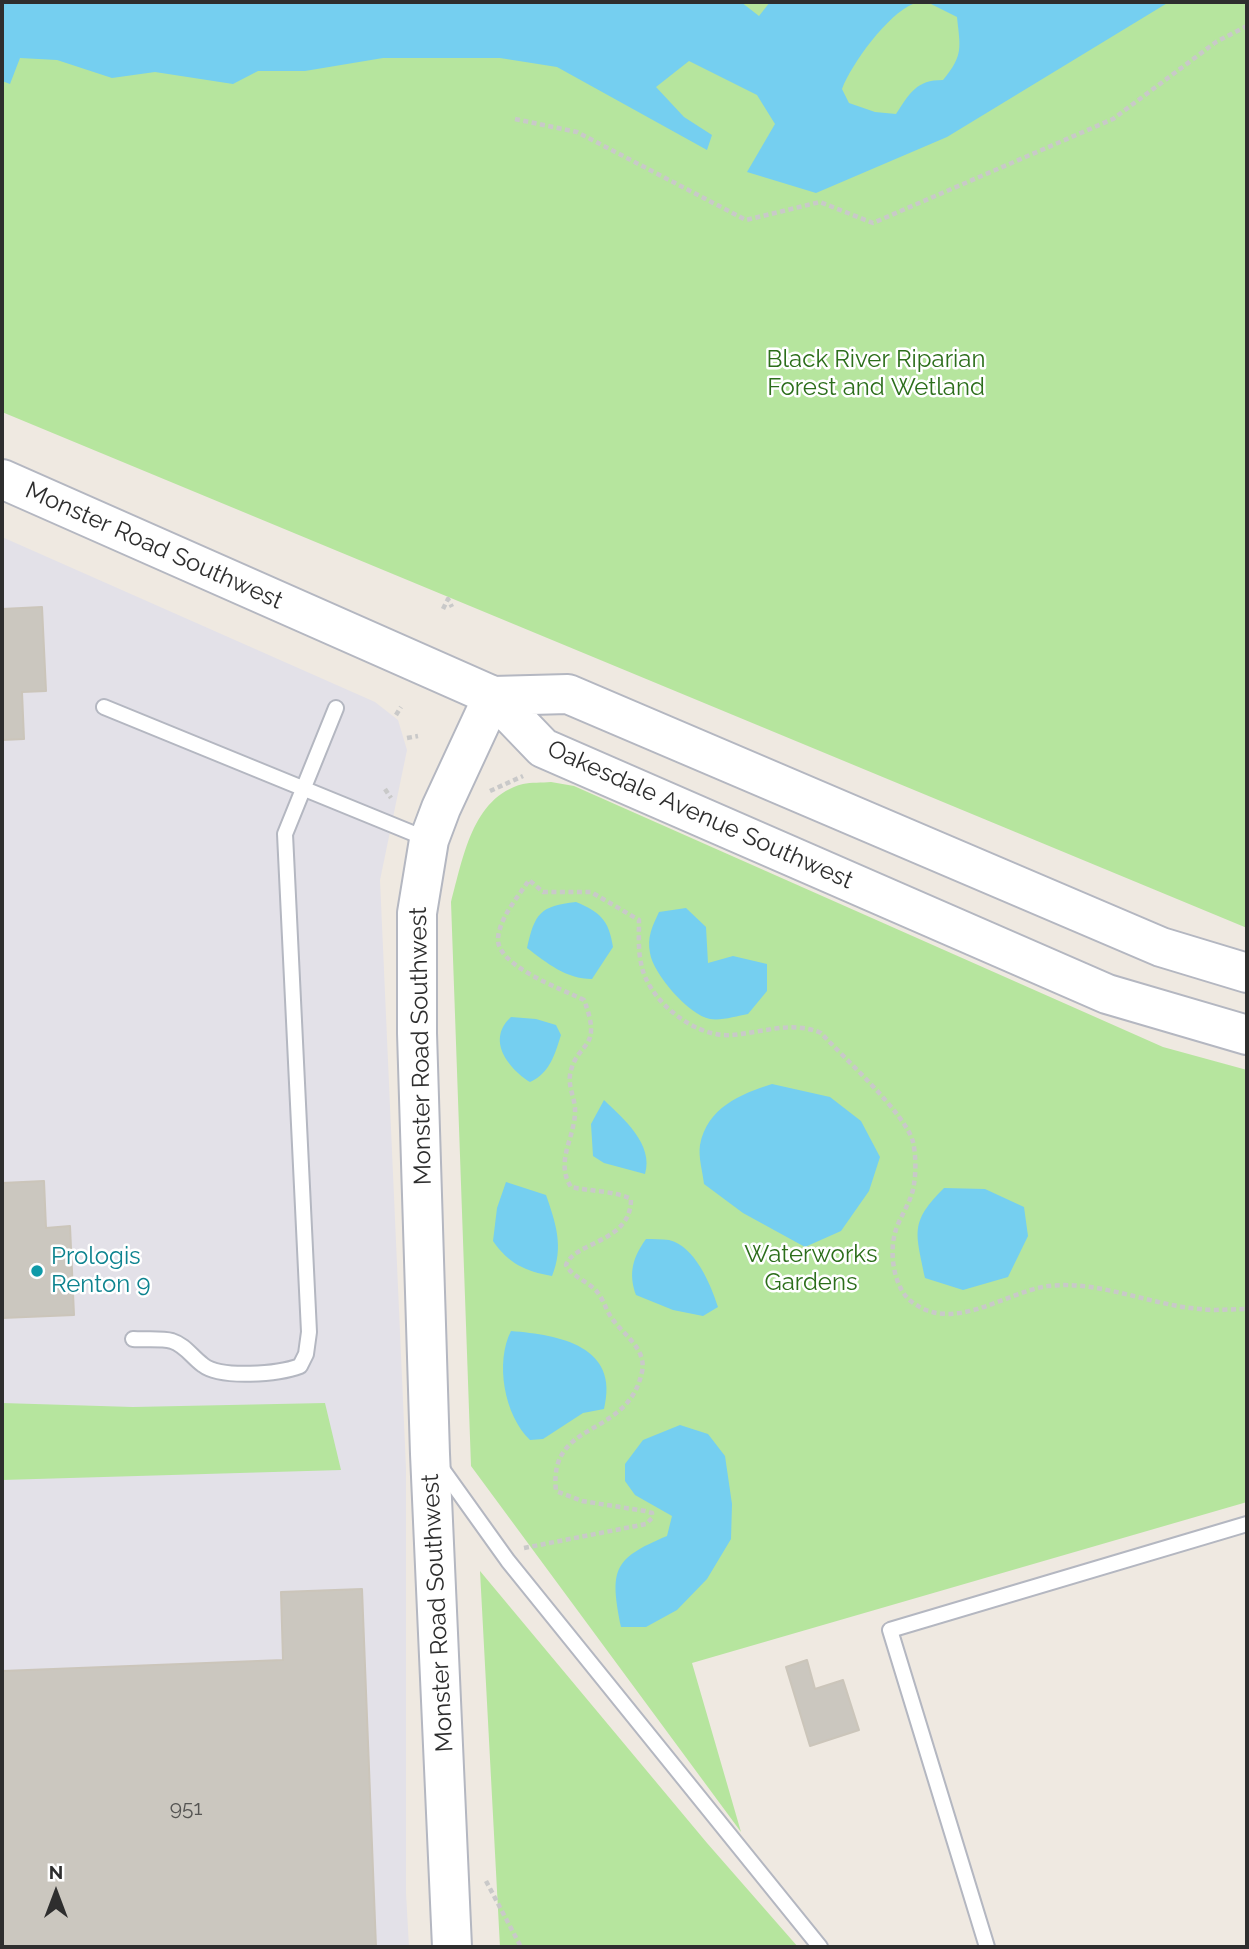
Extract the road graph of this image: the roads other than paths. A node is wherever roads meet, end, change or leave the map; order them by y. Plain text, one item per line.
1 (2, 479) edge
2 (493, 696) junction
3 (104, 707) dead end
4 (336, 709) dead end
5 (304, 789) junction
6 (429, 840) junction
7 (1247, 973) edge
8 (1247, 1035) edge
9 (133, 1339) dead end
10 (430, 1454) junction
11 (1247, 1524) edge
12 (452, 1947) edge
13 (820, 1947) edge
14 (987, 1947) edge

1 - 2 street, Monster Road Southwest
2 - 6 street, Monster Road Southwest
2 - 7 street
2 - 8 street, Oakesdale Avenue Southwest
3 - 5 lane
4 - 5 lane
5 - 6 lane
5 - 9 lane
6 - 10 street, Monster Road Southwest
10 - 12 street, Monster Road Southwest
10 - 13 lane
11 - 14 lane

